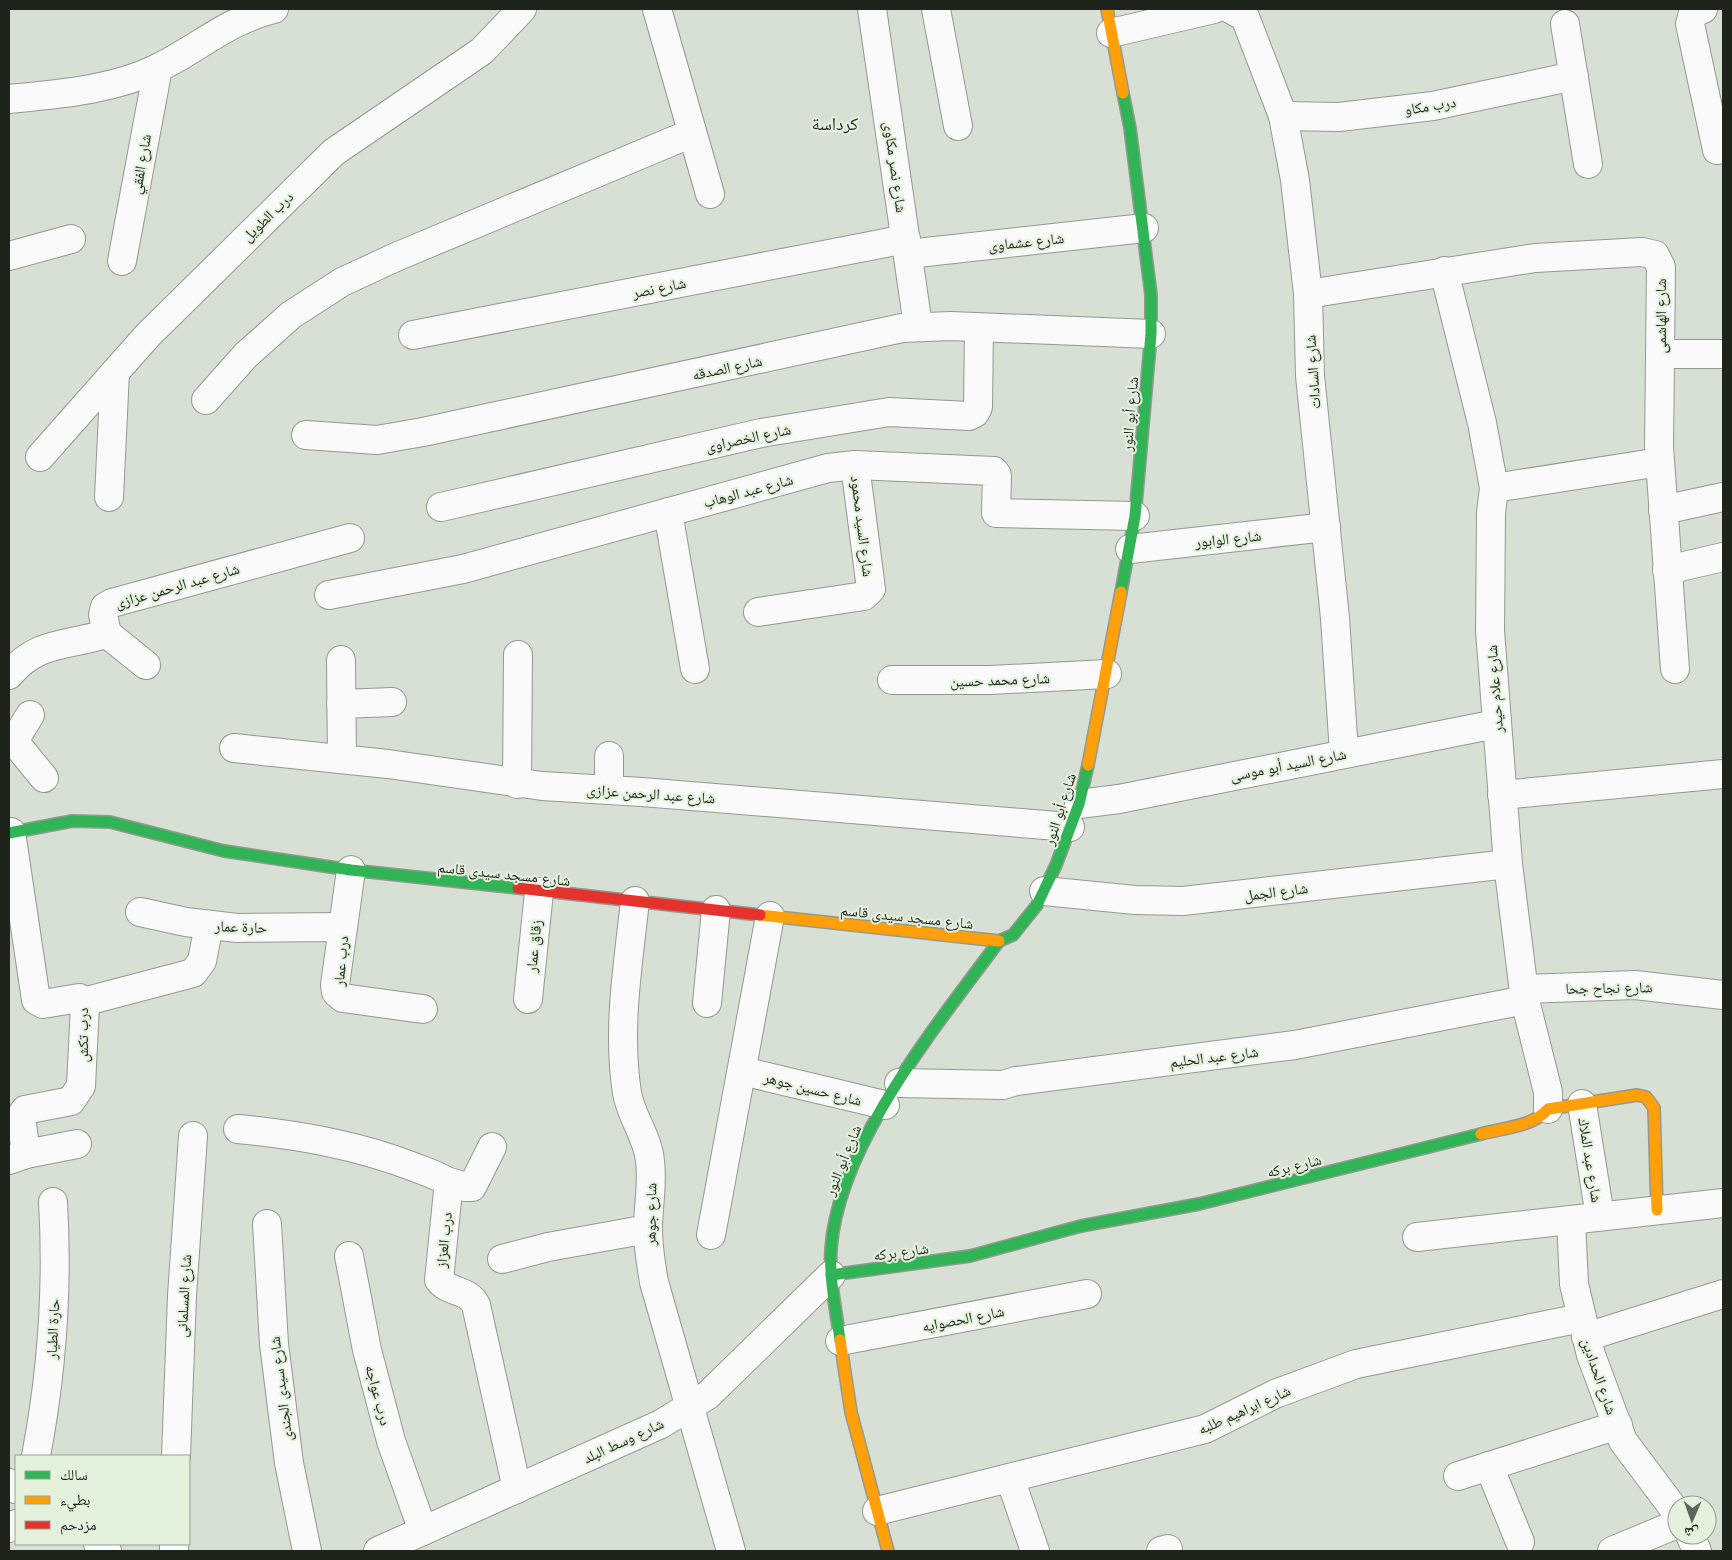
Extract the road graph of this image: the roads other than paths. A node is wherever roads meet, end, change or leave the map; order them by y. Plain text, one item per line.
1 (274, 9) edge
2 (522, 9) edge
3 (656, 9) edge
4 (872, 9) edge
5 (936, 9) edge
6 (1214, 9) edge
7 (1230, 9) edge
8 (1703, 9) edge
9 (1109, 21) edge
10 (1566, 24) dead end
11 (158, 68) junction
12 (1574, 76) junction
13 (9, 98) edge
14 (1283, 116) junction
15 (958, 126) dead end
16 (692, 133) junction
17 (1717, 150) dead end
18 (1588, 164) dead end
19 (710, 194) dead end
20 (1144, 228) junction
21 (71, 239) dead end
22 (907, 247) junction
23 (9, 256) edge
24 (122, 261) dead end
25 (1444, 271) junction
26 (1308, 294) junction
27 (918, 326) junction
28 (979, 328) junction
29 (1151, 334) junction
30 (413, 335) dead end
31 (1660, 354) junction
32 (1723, 354) edge
33 (115, 372) junction
34 (206, 400) dead end
35 (306, 434) dead end
36 (40, 457) dead end
37 (1660, 462) junction
38 (855, 465) junction
39 (1494, 488) junction
40 (1723, 496) edge
41 (109, 497) dead end
42 (441, 507) dead end
43 (1663, 510) junction
44 (668, 512) junction
45 (1135, 516) junction
46 (1326, 527) junction
47 (350, 538) dead end
48 (1130, 549) junction
49 (1723, 557) edge
50 (1667, 570) junction
51 (329, 595) dead end
52 (758, 612) dead end
53 (105, 632) junction
54 (518, 655) dead end
55 (341, 660) dead end
56 (146, 665) dead end
57 (1675, 669) dead end
58 (694, 670) dead end
59 (1107, 674) junction
60 (9, 675) edge
61 (892, 680) dead end
62 (392, 702) dead end
63 (342, 704) junction
64 (30, 715) dead end
65 (1496, 724) junction
66 (11, 738) edge
67 (234, 748) dead end
68 (1344, 753) junction
69 (609, 756) dead end
70 (342, 759) junction
71 (1723, 774) edge
72 (44, 778) dead end
73 (517, 784) junction
74 (608, 790) junction
75 (1502, 795) junction
76 (1075, 816) junction
77 (10, 833) edge
78 (1508, 864) junction
79 (351, 870) junction
80 (1044, 891) junction
81 (539, 892) junction
82 (635, 901) junction
83 (716, 910) junction
84 (140, 912) dead end
85 (770, 916) junction
86 (209, 925) junction
87 (343, 927) junction
88 (999, 941) junction
89 (1525, 995) junction
90 (1723, 995) edge
91 (528, 1000) dead end
92 (84, 1002) junction
93 (707, 1003) dead end
94 (423, 1009) dead end
95 (742, 1071) junction
96 (900, 1083) junction
97 (1582, 1104) junction
98 (885, 1105) junction
99 (1548, 1109) junction
100 (238, 1129) dead end
101 (193, 1136) dead end
102 (77, 1144) dead end
103 (492, 1147) dead end
104 (17, 1157) edge
105 (446, 1181) junction
106 (53, 1202) dead end
107 (1723, 1204) edge
108 (1657, 1210) junction
109 (1600, 1216) junction
110 (1571, 1220) junction
111 (267, 1224) dead end
112 (648, 1229) junction
113 (711, 1235) dead end
114 (1417, 1237) dead end
115 (349, 1256) dead end
116 (502, 1259) dead end
117 (831, 1275) junction
118 (1087, 1294) dead end
119 (1723, 1294) edge
120 (1584, 1327) junction
121 (840, 1341) junction
122 (689, 1408) junction
123 (1618, 1425) junction
124 (36, 1455) edge
125 (176, 1455) edge
126 (1489, 1466) junction
127 (1458, 1476) dead end
128 (1010, 1478) junction
129 (516, 1489) junction
130 (1667, 1500) edge
131 (878, 1511) junction
132 (1667, 1528) edge
133 (423, 1531) junction
134 (1520, 1542) dead end
135 (307, 1551) edge
136 (378, 1551) edge
137 (731, 1551) edge
138 (888, 1551) edge
139 (1035, 1551) edge
140 (1612, 1551) edge

1 - 11 street
2 - 33 street, درب الطويل
3 - 16 street
4 - 22 street, شارع نصر مكاوى
5 - 15 street
6 - 9 street
7 - 14 street, شارع السادات
8 - 17 street
9 - 20 street, شارع أبو النور
10 - 12 street
11 - 13 street
11 - 24 street, شارع الفقي
12 - 14 street, درب مكاو
12 - 18 street
14 - 26 street, شارع السادات
16 - 19 street
16 - 34 street
20 - 22 street, شارع عشماوى
20 - 29 street, شارع أبو النور
21 - 23 street
22 - 27 street, شارع نصر مكاوى
22 - 30 street, شارع نصر
25 - 26 street, شارع الهاشمى
25 - 31 street, شارع الهاشمى
25 - 39 street, شارع علام حيدر
26 - 46 street, شارع السادات
27 - 28 street, شارع الصدقه
27 - 35 street, شارع الصدقه
28 - 29 street, شارع الصدقه
28 - 42 street, شارع الخصراوى
29 - 45 street, شارع أبو النور
31 - 32 street
31 - 37 street, شارع الهاشمى
33 - 36 street, درب الطويل
33 - 41 street
37 - 39 street
37 - 43 street, شارع الهاشمى
38 - 44 street, شارع عبد الوهاب
38 - 45 street, شارع عبد الوهاب
38 - 52 street, شارع السيد محمود
39 - 65 street, شارع علام حيدر
40 - 43 street
43 - 50 street, شارع الهاشمى
44 - 51 street, شارع عبد الوهاب
44 - 58 street
45 - 48 street, شارع أبو النور
46 - 48 street, شارع الوابور
46 - 68 street, شارع السادات
47 - 53 street, شارع عبد الرحمن عزازى
48 - 59 street, شارع أبو النور
49 - 50 street
50 - 57 street, شارع الهاشمى
53 - 56 street
53 - 60 street
54 - 73 street
55 - 63 street
59 - 61 street, شارع محمد حسين
59 - 76 street, شارع أبو النور
62 - 63 street
63 - 70 street
64 - 66 street
65 - 68 street, شارع السيد أبو موسى
65 - 75 street, شارع علام حيدر
66 - 72 street
67 - 70 street, شارع عبد الرحمن عزازى
68 - 76 street, شارع السيد أبو موسى
69 - 74 street
70 - 73 street, شارع عبد الرحمن عزازى
71 - 75 street
73 - 74 street, شارع عبد الرحمن عزازى
74 - 76 street, شارع عبد الرحمن عزازى
75 - 78 street, شارع علام حيدر
76 - 80 street, شارع أبو النور
77 - 79 street, شارع مسجد سيدى قاسم
77 - 92 street, درب تكش
78 - 80 street, شارع الجمل
78 - 89 street, شارع علام حيدر
79 - 81 street, شارع مسجد سيدى قاسم
79 - 87 street, درب عمار
80 - 88 street, شارع أبو النور
81 - 82 street, شارع مسجد سيدى قاسم
81 - 91 street, زقاق عمار
82 - 83 street, شارع مسجد سيدى قاسم
82 - 112 street, شارع جوهر
83 - 85 street, شارع مسجد سيدى قاسم
83 - 93 street
84 - 86 street, حارة عمار
85 - 88 street, شارع مسجد سيدى قاسم
85 - 95 street
86 - 87 street, حارة عمار
86 - 92 street
87 - 94 street, درب عمار
88 - 96 street, شارع أبو النور
89 - 90 street, شارع نجاح جحا
89 - 96 street, شارع عبد الحليم
89 - 99 street, شارع علام حيدر
92 - 104 street, درب تكش
95 - 98 street, شارع حسين جوهر
95 - 113 street
96 - 98 street, شارع أبو النور
97 - 99 street, شارع بركه
97 - 108 street, شارع بركه
97 - 109 street, شارع عبد الملاك
98 - 117 street, شارع أبو النور
99 - 117 street, شارع بركه
100 - 105 street
101 - 125 street, شارع المسلمانى
102 - 104 street
103 - 105 street
105 - 129 street, درب العزاز
106 - 124 street, حارة الطيار
107 - 108 street
108 - 109 street
109 - 110 street
110 - 114 street
110 - 120 street, شارع الحدادين
111 - 135 street, شارع سيدى الجندى
112 - 116 street
112 - 122 street, شارع جوهر
115 - 133 street, درب عواجه
117 - 121 street, شارع أبو النور
117 - 122 street, شارع وسط البلد
118 - 121 street, شارع الحصوايه
119 - 120 street, شارع ابراهيم طلبه
120 - 123 street, شارع الحدادين
120 - 128 street, شارع ابراهيم طلبه
121 - 131 street, شارع أبو النور
122 - 129 street, شارع وسط البلد
122 - 137 street, شارع جوهر
123 - 126 street
123 - 130 street, شارع الحدادين
126 - 127 street
126 - 134 street
128 - 131 street, شارع ابراهيم طلبه
128 - 139 street
129 - 133 street, شارع وسط البلد
131 - 138 street, شارع أبو النور
132 - 140 street
133 - 136 street, شارع وسط البلد

